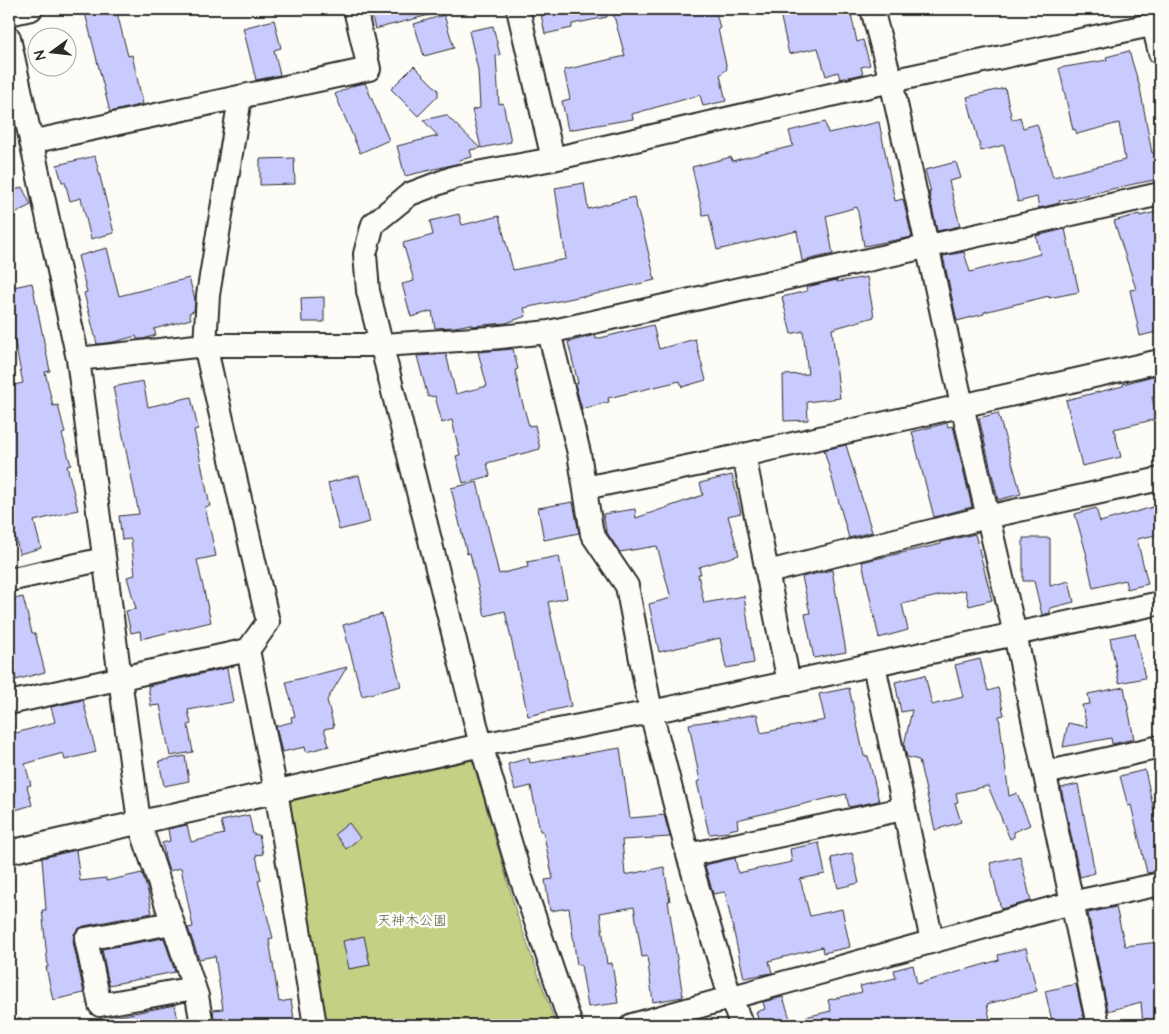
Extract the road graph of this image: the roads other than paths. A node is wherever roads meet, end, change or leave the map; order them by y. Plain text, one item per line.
1 (31, 9) edge
2 (355, 9) edge
3 (518, 9) edge
4 (872, 9) edge
5 (9, 14) edge
6 (1157, 24) edge
7 (9, 38) edge
8 (1160, 53) edge
9 (891, 81) junction
10 (240, 98) junction
11 (31, 142) junction
12 (553, 159) junction
13 (1160, 194) edge
14 (927, 246) junction
15 (549, 332) junction
16 (205, 345) junction
17 (382, 345) junction
18 (78, 359) junction
19 (1160, 361) edge
20 (962, 405) junction
21 (744, 455) junction
22 (1160, 479) edge
23 (585, 488) junction
24 (987, 516) junction
25 (104, 559) junction
26 (768, 572) junction
27 (9, 580) edge
28 (1160, 603) edge
29 (1015, 634) junction
30 (248, 650) junction
31 (874, 665) junction
32 (120, 679) junction
33 (789, 683) junction
34 (9, 703) edge
35 (651, 712) junction
36 (481, 745) junction
37 (1160, 747) edge
38 (1045, 773) junction
39 (276, 791) junction
40 (903, 809) junction
41 (139, 822) junction
42 (9, 852) edge
43 (688, 855) junction
44 (1160, 884) edge
45 (1071, 903) junction
46 (172, 922) junction
47 (932, 941) junction
48 (194, 988) junction
49 (730, 997) junction
50 (202, 1025) edge
51 (316, 1025) edge
52 (571, 1025) edge
53 (632, 1025) edge
54 (742, 1025) edge
55 (1098, 1025) edge

1 - 5 street
2 - 10 street
3 - 12 street
4 - 9 street
6 - 8 street
6 - 9 street
7 - 11 street
9 - 12 street
9 - 14 street
10 - 11 street
10 - 16 street
11 - 18 street
12 - 17 street
13 - 14 street
14 - 15 street
14 - 20 street
15 - 17 street
15 - 23 street
16 - 17 street
16 - 18 street
16 - 30 street
17 - 36 street
18 - 25 street
19 - 20 street
20 - 21 street
20 - 24 street
21 - 23 street
21 - 26 street
22 - 24 street
23 - 35 street
24 - 26 street
24 - 29 street
25 - 27 street
25 - 32 street
26 - 33 street
28 - 29 street
29 - 31 street
29 - 38 street
30 - 32 street
30 - 39 street
31 - 33 street
31 - 40 street
32 - 34 street
32 - 41 street
33 - 35 street
35 - 36 street
35 - 43 street
36 - 39 street
36 - 52 street
37 - 38 street
38 - 45 street
39 - 41 street
39 - 51 street
40 - 43 street
40 - 47 street
41 - 42 street
41 - 46 street
43 - 49 street
44 - 45 street
45 - 47 street
45 - 55 street
46 - 48 street
46 - 48 street
47 - 49 street
48 - 50 street
49 - 53 street
49 - 54 street

